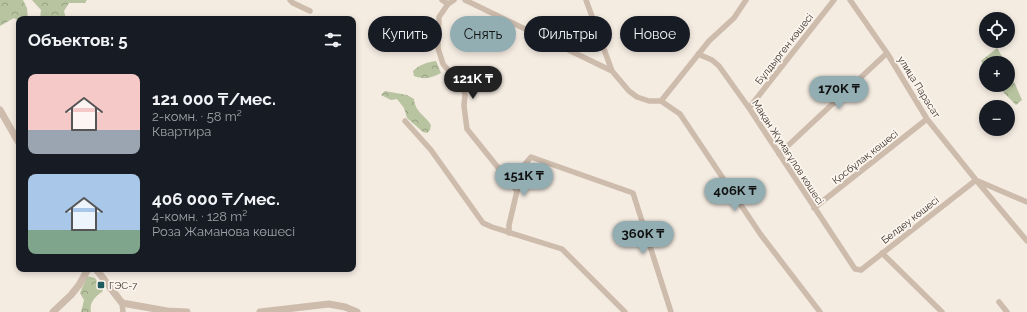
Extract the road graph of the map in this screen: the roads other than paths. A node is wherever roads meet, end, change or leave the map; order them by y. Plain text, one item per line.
1 (290, 0) edge
2 (442, 0) edge
3 (454, 0) edge
4 (465, 0) edge
5 (586, 0) edge
6 (746, 0) edge
7 (834, 0) edge
8 (850, 0) edge
9 (448, 4) junction
10 (310, 11) dead end
11 (887, 53) junction
12 (698, 54) junction
13 (612, 71) junction
14 (661, 101) junction
15 (749, 108) junction
16 (0, 110) edge
17 (927, 119) junction
18 (405, 121) dead end
19 (16, 138) edge
20 (779, 154) junction
21 (976, 180) junction
22 (516, 191) junction
23 (1027, 202) edge
24 (814, 208) junction
25 (509, 233) junction
26 (1027, 241) edge
27 (882, 253) junction
28 (855, 269) joint
29 (86, 272) edge
30 (98, 272) edge
31 (999, 302) dead end
32 (122, 303) junction
33 (53, 312) edge
34 (123, 312) edge
35 (187, 312) edge
36 (260, 312) edge
37 (356, 312) edge
38 (625, 312) edge
39 (671, 312) edge
40 (820, 312) edge
41 (942, 312) edge
42 (1007, 312) edge

1 - 10 street
2 - 9 street
3 - 9 street
4 - 13 street
5 - 13 street
6 - 12 street
7 - 15 street, Бұлдырген көшесі
8 - 11 street, улица Парасат
9 - 22 street
11 - 17 street, улица Парасат
11 - 20 street
12 - 14 street
12 - 15 street, Мақан Жұмағұлов көшесі
13 - 14 street
14 - 40 street
15 - 20 street, Мақан Жұмағұлов көшесі
16 - 19 street
17 - 21 street, улица Парасат
17 - 24 street, Қосбұлақ көшесі
18 - 25 street
20 - 24 street, Мақан Жұмағұлов көшесі
21 - 23 street
21 - 26 street, улица Парасат
21 - 27 street, Белдеу көшесі
22 - 25 street
22 - 39 street
24 - 28 street, Мақан Жұмағұлов көшесі
25 - 38 street
27 - 28 street, Белдеу көшесі
27 - 41 street
29 - 33 street
30 - 32 street
31 - 42 street
32 - 34 street
32 - 35 street
36 - 37 street

